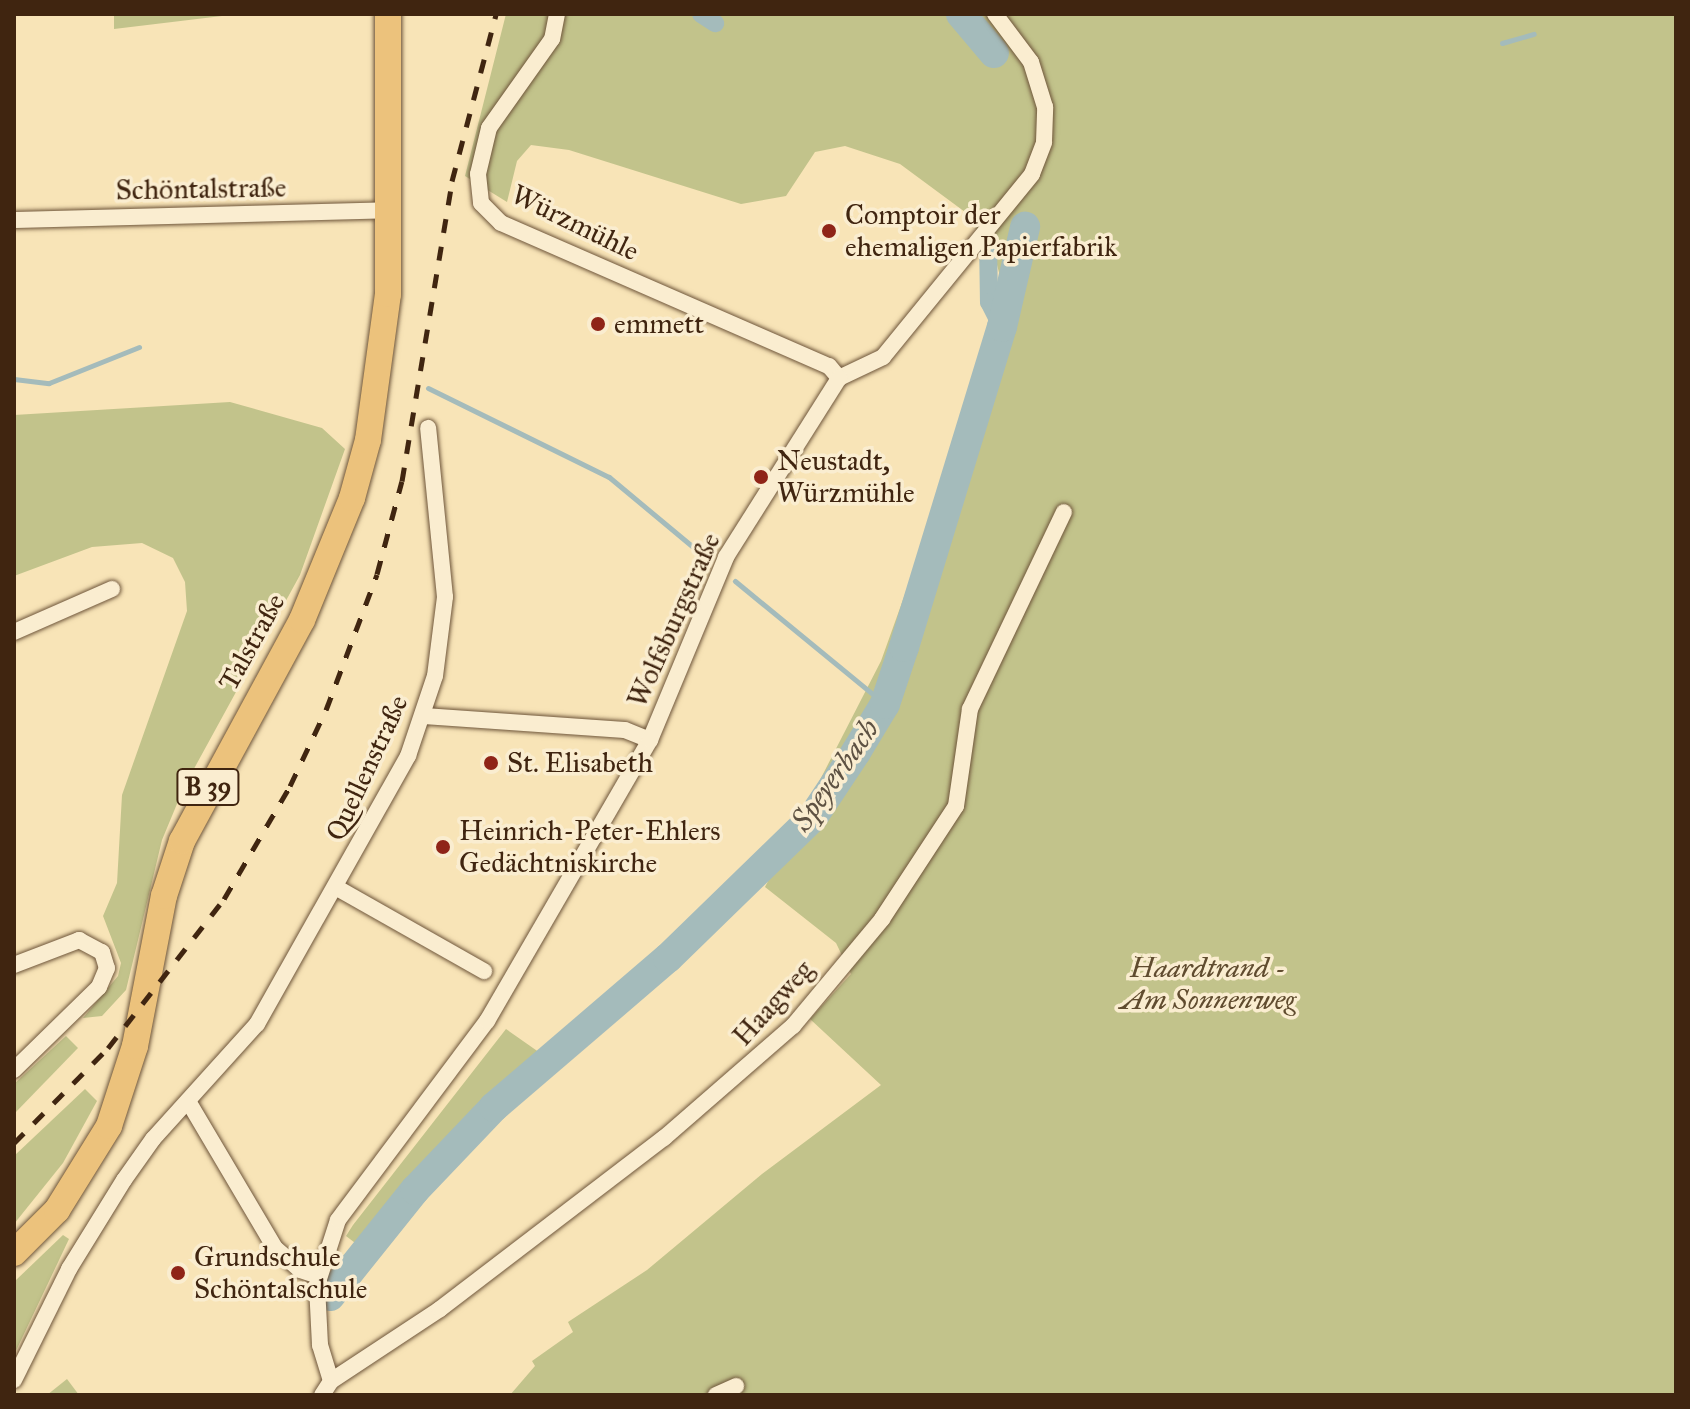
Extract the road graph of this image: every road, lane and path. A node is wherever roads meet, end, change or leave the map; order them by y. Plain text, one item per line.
1 (388, 14) edge
2 (557, 14) edge
3 (995, 14) edge
4 (390, 210) junction
5 (14, 220) edge
6 (839, 378) junction
7 (428, 428) dead end
8 (1064, 512) dead end
9 (112, 589) dead end
10 (14, 632) edge
11 (424, 716) junction
12 (650, 740) junction
13 (337, 888) junction
14 (14, 965) edge
15 (484, 971) dead end
16 (14, 1070) edge
17 (188, 1101) junction
18 (14, 1253) edge
19 (318, 1276) junction
20 (14, 1380) edge
21 (736, 1386) dead end
22 (326, 1388) edge
23 (716, 1395) edge

1 - 4 main road, Talstraße / B 39
2 - 6 street, Würzmühle
3 - 6 street
4 - 5 street, Schöntalstraße
4 - 18 main road, Talstraße / B 39
6 - 12 street, Wolfsburgstraße
7 - 11 street, Quellenstraße
8 - 22 street, Haagweg
9 - 10 street
11 - 12 street
11 - 13 street, Quellenstraße
12 - 19 street, Wolfsburgstraße
13 - 15 street
13 - 17 street, Quellenstraße
14 - 16 street
17 - 19 street
17 - 20 street, Quellenstraße
19 - 22 street
21 - 23 street

